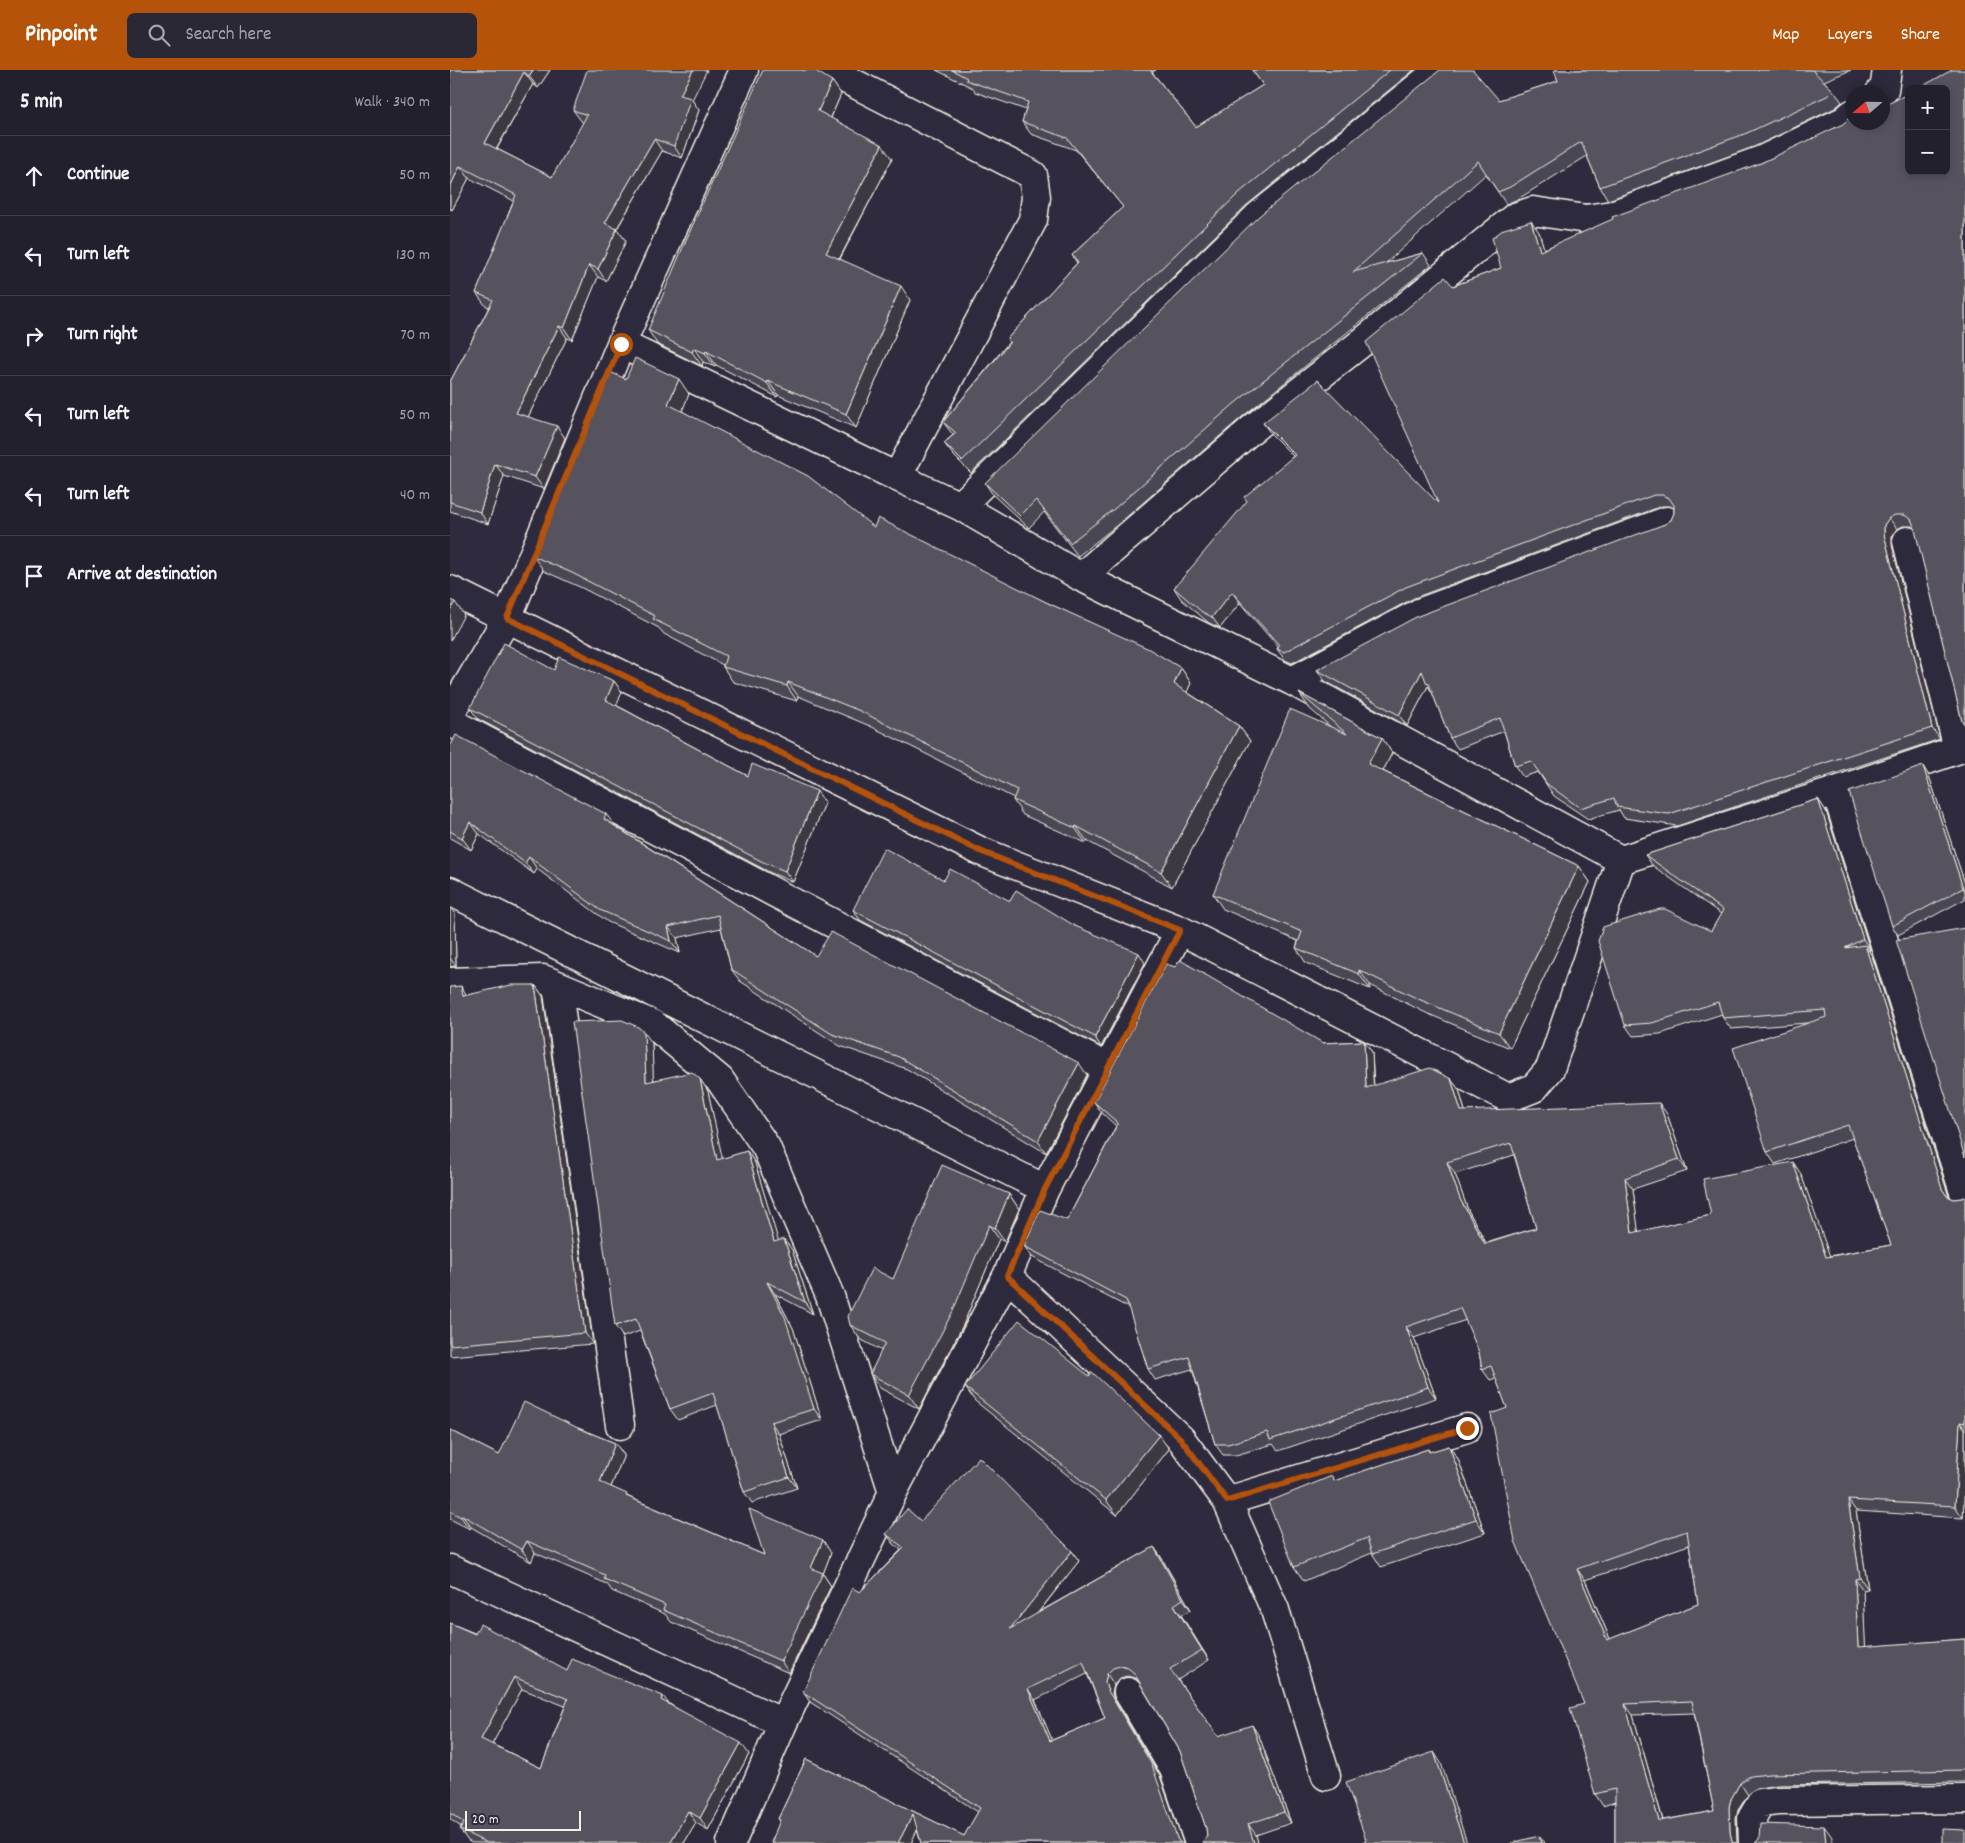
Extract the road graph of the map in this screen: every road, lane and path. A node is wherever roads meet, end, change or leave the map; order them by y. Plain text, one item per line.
1 (744, 70) edge
2 (828, 70) edge
3 (1439, 70) edge
4 (1887, 70) edge
5 (1885, 85) edge
6 (1845, 120) edge
7 (621, 344) junction
8 (896, 476) junction
9 (960, 506) junction
10 (1667, 520) edge
11 (1908, 541) dead end
12 (1081, 577) junction
13 (450, 590) edge
14 (507, 618) junction
15 (1292, 681) junction
16 (450, 715) edge
17 (450, 722) edge
18 (1962, 748) edge
19 (1836, 791) junction
20 (1621, 860) junction
21 (450, 891) edge
22 (1180, 930) junction
23 (450, 982) edge
24 (558, 985) junction
25 (1108, 1068) junction
26 (1045, 1189) junction
27 (1965, 1195) edge
28 (1007, 1276) junction
29 (620, 1425) dead end
30 (1467, 1428) dead end
31 (893, 1492) junction
32 (1227, 1501) junction
33 (450, 1569) edge
34 (1128, 1692) dead end
35 (783, 1723) junction
36 (1326, 1776) dead end
37 (1965, 1799) edge
38 (731, 1843) edge
39 (1199, 1843) edge
40 (1753, 1843) edge

1 - 7 street
2 - 8 street
3 - 9 street
4 - 5 street
6 - 12 street
7 - 8 street
7 - 14 street
8 - 9 street
9 - 12 street
10 - 15 street
11 - 18 street
12 - 15 street
13 - 14 street
14 - 16 street
14 - 22 street
15 - 20 street
17 - 25 street
18 - 19 street
19 - 20 street
19 - 27 street
20 - 22 street
21 - 26 street
22 - 25 street
23 - 24 street
24 - 29 street
24 - 31 street
25 - 26 street
26 - 28 street
28 - 31 street
28 - 32 street
30 - 32 street
31 - 35 street
32 - 36 street
33 - 35 street
34 - 39 street
35 - 38 street
37 - 40 street

